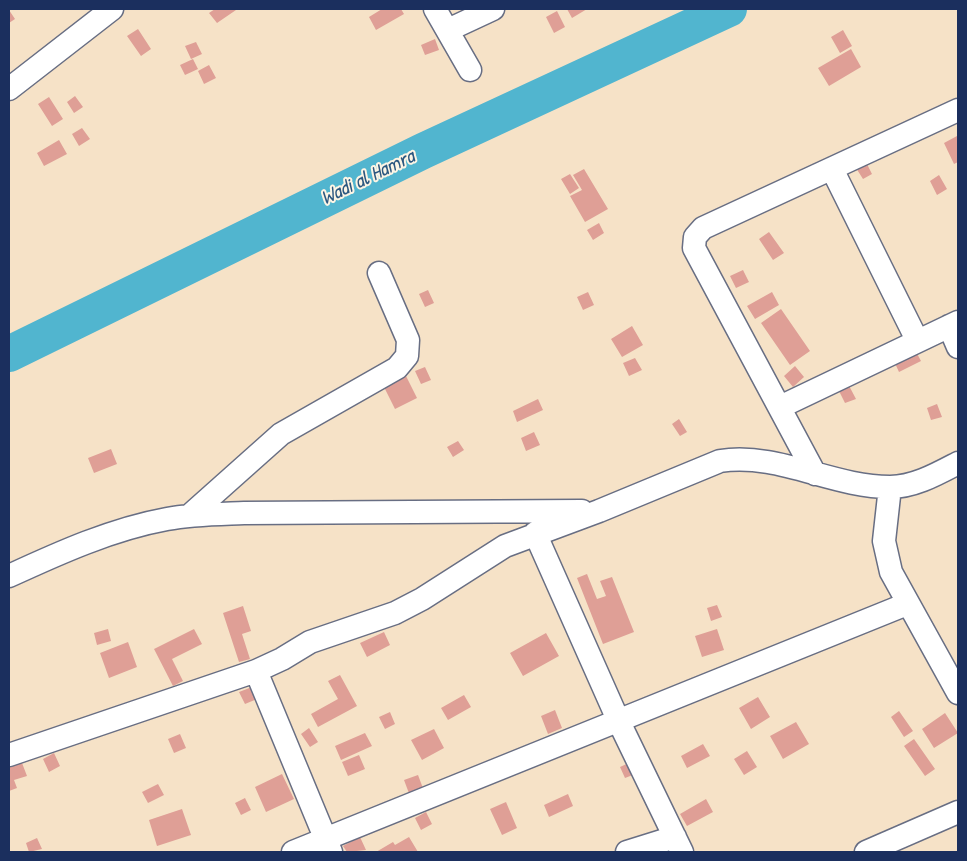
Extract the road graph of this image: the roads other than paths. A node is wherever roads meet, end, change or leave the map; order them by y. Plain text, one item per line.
1 (112, 9) edge
2 (435, 9) edge
3 (492, 9) edge
4 (448, 30) junction
5 (470, 70) dead end
6 (9, 89) edge
7 (958, 110) edge
8 (832, 169) junction
9 (379, 273) dead end
10 (954, 324) edge
11 (917, 340) junction
12 (958, 347) edge
13 (780, 407) junction
14 (958, 463) edge
15 (815, 474) junction
16 (890, 487) junction
17 (599, 511) junction
18 (189, 516) junction
19 (535, 533) junction
20 (9, 576) edge
21 (907, 604) junction
22 (256, 670) junction
23 (958, 693) edge
24 (619, 722) junction
25 (9, 755) edge
26 (958, 812) edge
27 (678, 845) edge
28 (328, 846) edge
29 (292, 852) edge
30 (627, 852) edge
31 (866, 852) edge

1 - 6 street
2 - 4 street
3 - 4 street
4 - 5 street
7 - 8 street
8 - 11 street
8 - 13 street
9 - 18 street
10 - 11 street
10 - 12 street
11 - 13 street
13 - 15 street
14 - 16 street
15 - 16 street
15 - 17 street
16 - 21 street
17 - 18 street
17 - 19 street
18 - 20 street
19 - 22 street
19 - 24 street
21 - 23 street
21 - 24 street
22 - 25 street
22 - 28 street
24 - 27 street
24 - 28 street
26 - 31 street
27 - 30 street
28 - 29 street

